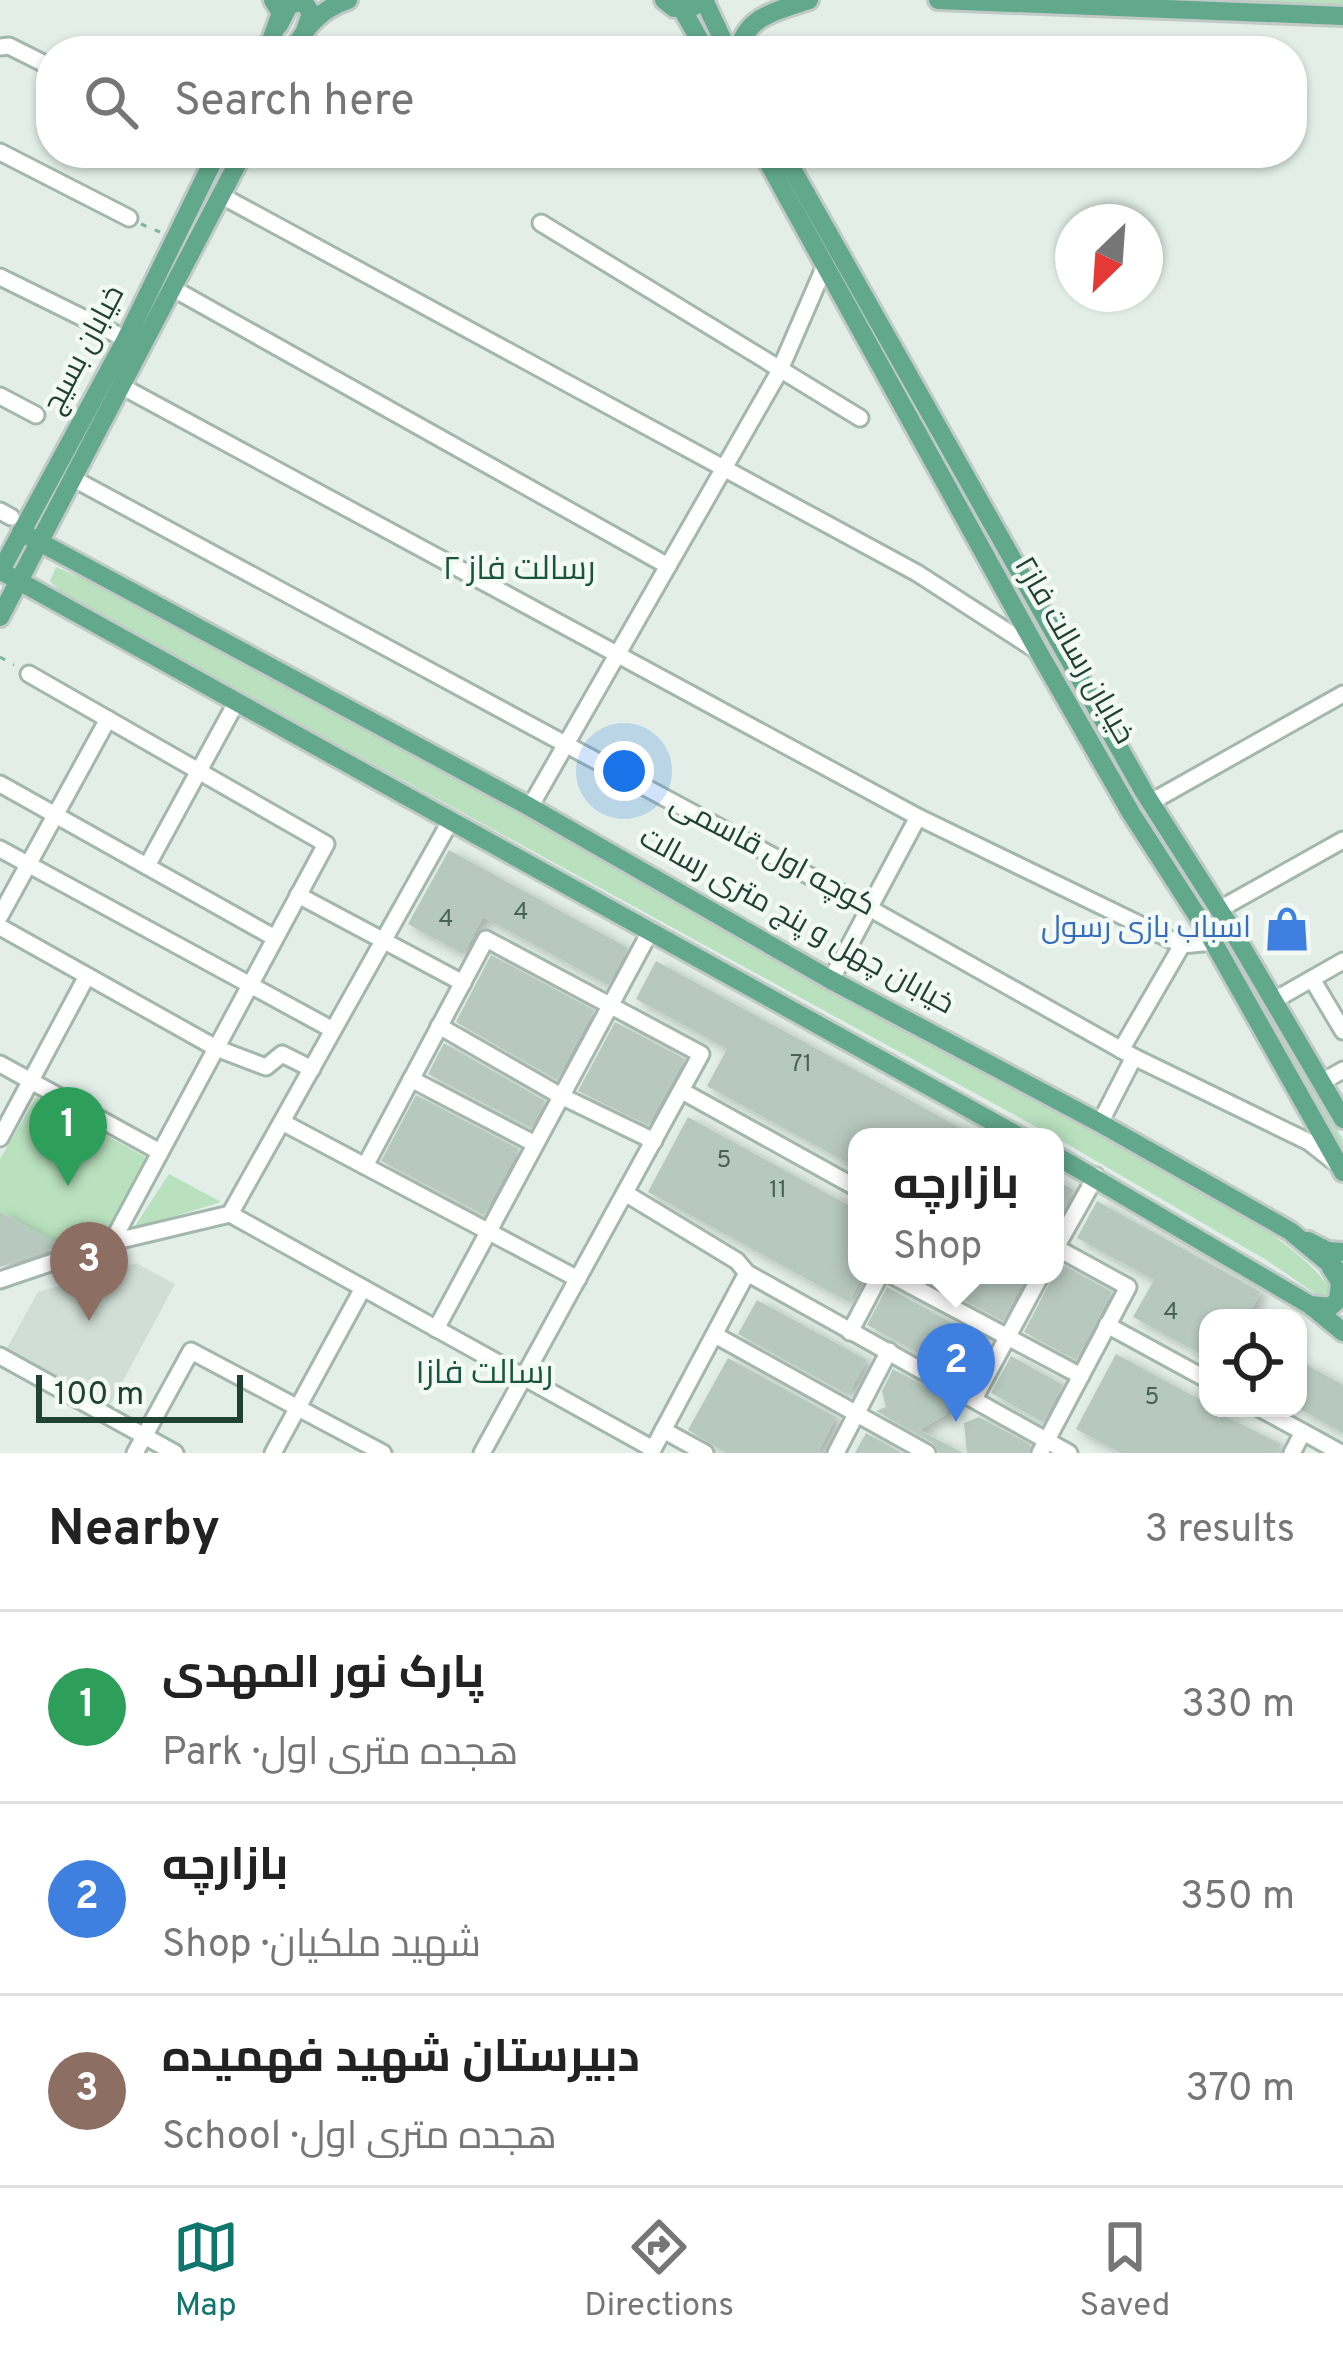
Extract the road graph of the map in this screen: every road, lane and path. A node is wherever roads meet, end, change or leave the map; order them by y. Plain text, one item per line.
1 (273, 0) edge
2 (348, 0) edge
3 (703, 0) edge
4 (809, 0) edge
5 (938, 0) edge
6 (673, 4) edge
7 (1343, 16) edge
8 (280, 25) junction
9 (307, 28) junction
10 (274, 36) edge
11 (302, 36) edge
12 (695, 36) edge
13 (721, 36) edge
14 (745, 36) edge
15 (0, 46) edge
16 (36, 60) edge
17 (0, 152) edge
18 (210, 168) edge
19 (236, 168) edge
20 (771, 168) edge
21 (792, 168) edge
22 (222, 196) junction
23 (129, 218) joint
24 (541, 223) dead end
25 (175, 239) junction
26 (824, 268) junction
27 (0, 277) edge
28 (174, 289) junction
29 (126, 340) junction
30 (779, 372) junction
31 (123, 387) junction
32 (0, 396) edge
33 (36, 415) dead end
34 (860, 418) dead end
35 (724, 468) junction
36 (74, 478) junction
37 (11, 520) edge
38 (1003, 541) junction
39 (40, 542) junction
40 (982, 552) junction
41 (668, 566) junction
42 (0, 571) edge
43 (20, 581) junction
44 (0, 617) edge
45 (1038, 651) junction
46 (617, 654) junction
47 (0, 657) edge
48 (29, 674) joint
49 (1343, 694) edge
50 (237, 701) junction
51 (108, 719) junction
52 (566, 744) junction
53 (200, 772) junction
54 (0, 784) edge
55 (1151, 802) junction
56 (530, 807) junction
57 (1131, 813) junction
58 (56, 815) junction
59 (918, 817) junction
60 (451, 820) junction
61 (1343, 840) edge
62 (0, 849) edge
63 (28, 865) junction
64 (148, 866) junction
65 (298, 896) junction
66 (868, 908) junction
67 (0, 916) edge
68 (1224, 917) junction
69 (0, 927) edge
70 (651, 930) junction
71 (275, 938) junction
72 (385, 938) junction
73 (1214, 942) junction
74 (1182, 945) junction
75 (1343, 961) edge
76 (87, 976) junction
77 (1312, 979) junction
78 (831, 980) junction
79 (463, 983) junction
80 (248, 987) junction
81 (1274, 1001) junction
82 (610, 1005) junction
83 (440, 1026) junction
84 (333, 1030) junction
85 (1343, 1031) edge
86 (216, 1048) junction
87 (1127, 1053) junction
88 (0, 1064) edge
89 (312, 1069) junction
90 (1343, 1070) edge
91 (411, 1079) junction
92 (32, 1082) junction
93 (1322, 1082) junction
94 (682, 1091) junction
95 (561, 1096) junction
96 (1343, 1119) edge
97 (282, 1122) junction
98 (1100, 1123) junction
99 (1004, 1128) edge
100 (0, 1138) edge
101 (655, 1142) junction
102 (535, 1144) junction
103 (160, 1152) junction
104 (1064, 1160) edge
105 (364, 1166) junction
106 (1342, 1169) edge
107 (1096, 1176) junction
108 (848, 1183) edge
109 (625, 1193) junction
110 (230, 1214) junction
111 (490, 1232) junction
112 (1064, 1232) edge
113 (112, 1242) junction
114 (1064, 1253) edge
115 (1339, 1265) edge
116 (747, 1273) junction
117 (578, 1279) junction
118 (0, 1280) edge
119 (875, 1284) edge
120 (908, 1284) edge
121 (1036, 1284) edge
122 (363, 1288) junction
123 (1310, 1305) junction
124 (1107, 1325) junction
125 (436, 1328) junction
126 (850, 1332) junction
127 (1343, 1332) edge
128 (715, 1335) junction
129 (1007, 1338) junction
130 (889, 1351) junction
131 (0, 1357) edge
132 (1199, 1375) edge
133 (1081, 1376) junction
134 (524, 1377) junction
135 (974, 1399) junction
136 (298, 1408) junction
137 (856, 1415) junction
138 (1276, 1417) edge
139 (663, 1430) junction
140 (1303, 1432) junction
141 (144, 1436) junction
142 (1043, 1447) edge
143 (652, 1451) edge
144 (135, 1453) edge
145 (175, 1453) edge
146 (273, 1453) edge
147 (383, 1453) edge
148 (482, 1453) edge
149 (705, 1453) edge
150 (836, 1453) edge
151 (927, 1453) edge
152 (1069, 1453) edge
153 (1292, 1453) edge
154 (1341, 1453) edge

1 - 8 main road
2 - 9 main road
3 - 6 main road
3 - 13 main road
4 - 14 main road
5 - 7 main road
6 - 12 main road
8 - 9 main road
8 - 10 main road
9 - 11 main road
15 - 16 street
17 - 23 street
18 - 25 main road, خیابان بسیج
19 - 22 main road
20 - 26 main road, خیابان رسالت فاز۲
21 - 38 main road, خیابان رسالت فاز۲
22 - 28 main road
22 - 35 street
23 - 25 path
24 - 30 street
25 - 29 main road, خیابان بسیج
26 - 30 street
26 - 40 main road, خیابان رسالت فاز۲
27 - 29 street
28 - 31 main road
28 - 41 street
29 - 37 main road, خیابان بسیج
30 - 34 street
30 - 35 street
31 - 36 main road
31 - 46 street
32 - 33 street
35 - 41 street
35 - 45 street
36 - 39 main road
36 - 52 street, کوچه اول قاسمی
37 - 39 main road, خیابان چهل و پنج متری رسالت
37 - 42 main road, خیابان بسیج
38 - 40 street
38 - 55 main road, خیابان رسالت فاز۲
39 - 43 main road
39 - 56 main road, خیابان چهل و پنج متری رسالت
40 - 45 main road, خیابان رسالت فاز۲
41 - 46 street
42 - 43 main road
43 - 44 main road
43 - 50 main road
45 - 57 main road, خیابان رسالت فاز۲
46 - 52 street
46 - 59 street
47 - 48 path
48 - 51 street
49 - 55 street
50 - 53 street
50 - 60 main road
51 - 53 street
51 - 58 street
52 - 56 street
52 - 66 street, کوچه اول قاسمی
53 - 64 street
53 - 65 street
54 - 58 street
55 - 57 main road
55 - 68 main road, خیابان رسالت فاز۲
56 - 78 main road, خیابان چهل و پنج متری رسالت
57 - 73 main road, خیابان رسالت فاز۲
58 - 63 street
58 - 64 street
59 - 66 street
59 - 74 street
60 - 70 main road
60 - 72 street
61 - 68 street
62 - 63 street
63 - 67 street
63 - 80 street
64 - 71 street
65 - 71 street
65 - 72 street
66 - 78 street
66 - 87 street, کوچه اول قاسمی
68 - 81 main road, خیابان رسالت فاز۲
69 - 76 street
70 - 82 street
70 - 99 main road
71 - 80 street
72 - 79 street
72 - 84 street
73 - 74 street
73 - 106 main road, خیابان رسالت فاز۲
74 - 87 street
75 - 77 street
76 - 86 street
76 - 92 street
77 - 81 street
77 - 85 street
78 - 98 main road, خیابان چهل و پنج متری رسالت
79 - 82 street
79 - 83 street
80 - 84 street
80 - 86 street
81 - 93 main road, خیابان رسالت فاز۲
82 - 94 street
82 - 95 street
83 - 91 street
83 - 95 street
84 - 89 street
86 - 89 street
86 - 103 street
87 - 98 street
87 - 106 street, کوچه اول قاسمی
88 - 92 street
89 - 97 street
90 - 93 street
91 - 102 street
91 - 105 street
92 - 100 street
92 - 103 street
93 - 96 main road, خیابان رسالت فاز۲
94 - 101 street
94 - 108 street
95 - 101 street
95 - 102 street
97 - 105 street
97 - 110 street
98 - 115 main road, خیابان چهل و پنج متری رسالت
101 - 109 street
102 - 111 street
103 - 113 street
104 - 107 main road
105 - 111 street
107 - 112 street
107 - 123 main road
109 - 116 street
109 - 117 street
110 - 113 street
110 - 122 street
111 - 117 street
111 - 125 street
113 - 118 street
114 - 124 street
115 - 123 main road
116 - 126 street
116 - 128 street
117 - 134 street
119 - 126 street
120 - 129 street
121 - 129 street
122 - 125 street
122 - 136 street
123 - 127 main road
124 - 132 street
124 - 133 street
125 - 134 street
126 - 130 street
128 - 137 street
128 - 139 street
129 - 133 street
129 - 135 street
130 - 135 street
130 - 137 street
131 - 141 street
133 - 142 street
134 - 143 street
134 - 148 street
135 - 142 street
136 - 141 street
136 - 146 street
136 - 147 street
137 - 150 street
137 - 151 street
138 - 140 street
139 - 143 street
139 - 149 street
140 - 153 street
140 - 154 street
141 - 144 street
141 - 145 street
142 - 152 street

